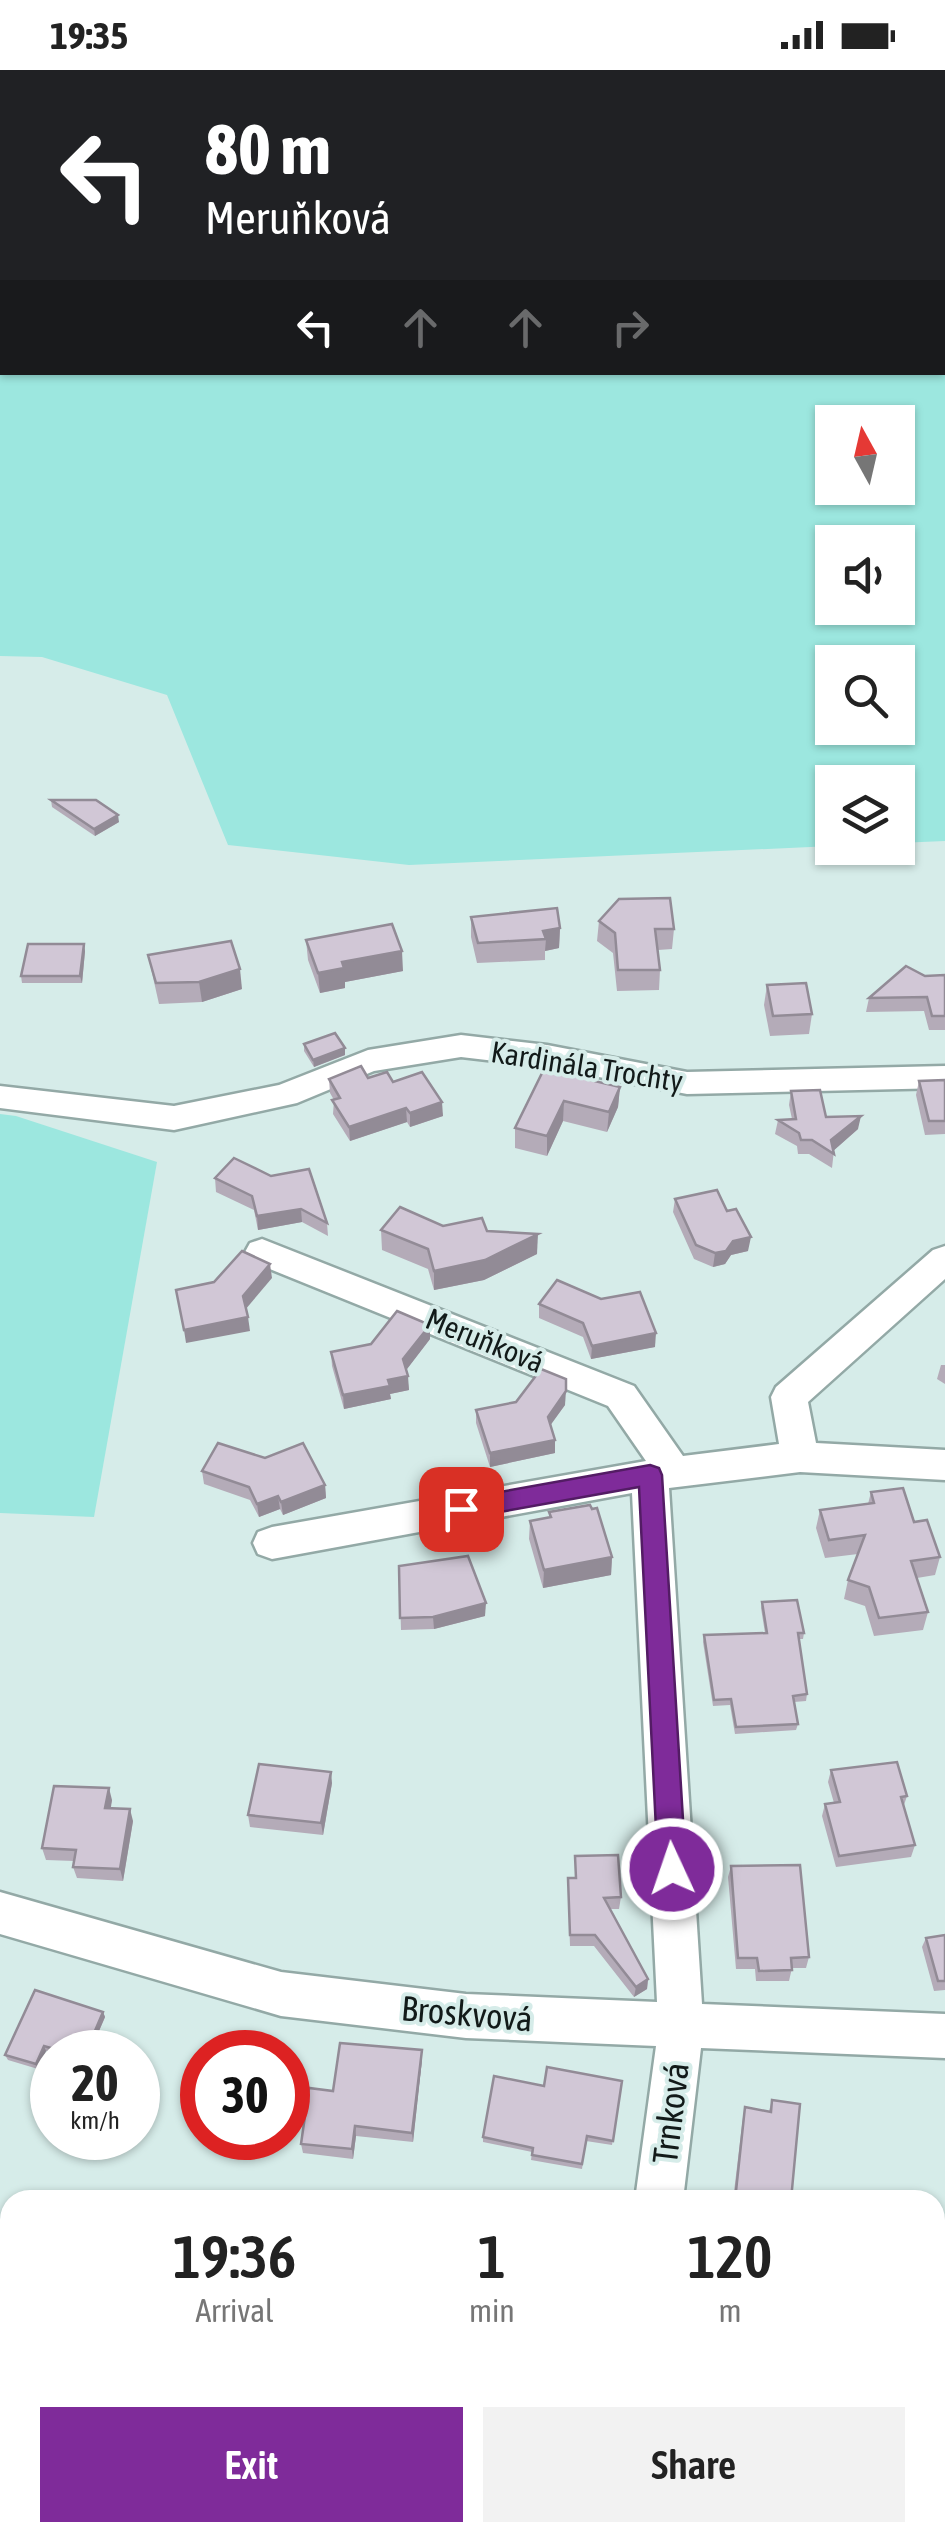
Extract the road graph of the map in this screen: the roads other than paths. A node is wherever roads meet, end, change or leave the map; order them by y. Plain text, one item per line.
1 (945, 1077) edge
2 (0, 1096) edge
3 (262, 1252) dead end
4 (945, 1259) edge
5 (800, 1457) junction
6 (945, 1465) edge
7 (662, 1473) junction
8 (272, 1544) dead end
9 (0, 1913) edge
10 (681, 2026) junction
11 (945, 2036) edge
12 (660, 2190) edge

1 - 2 street, Kardinála Trochty
3 - 7 street, Meruňková
4 - 5 street
5 - 6 street
5 - 7 street
7 - 8 street
7 - 10 street, Trnková
9 - 10 street, Broskvová
10 - 11 street, Broskvová
10 - 12 street, Trnková

